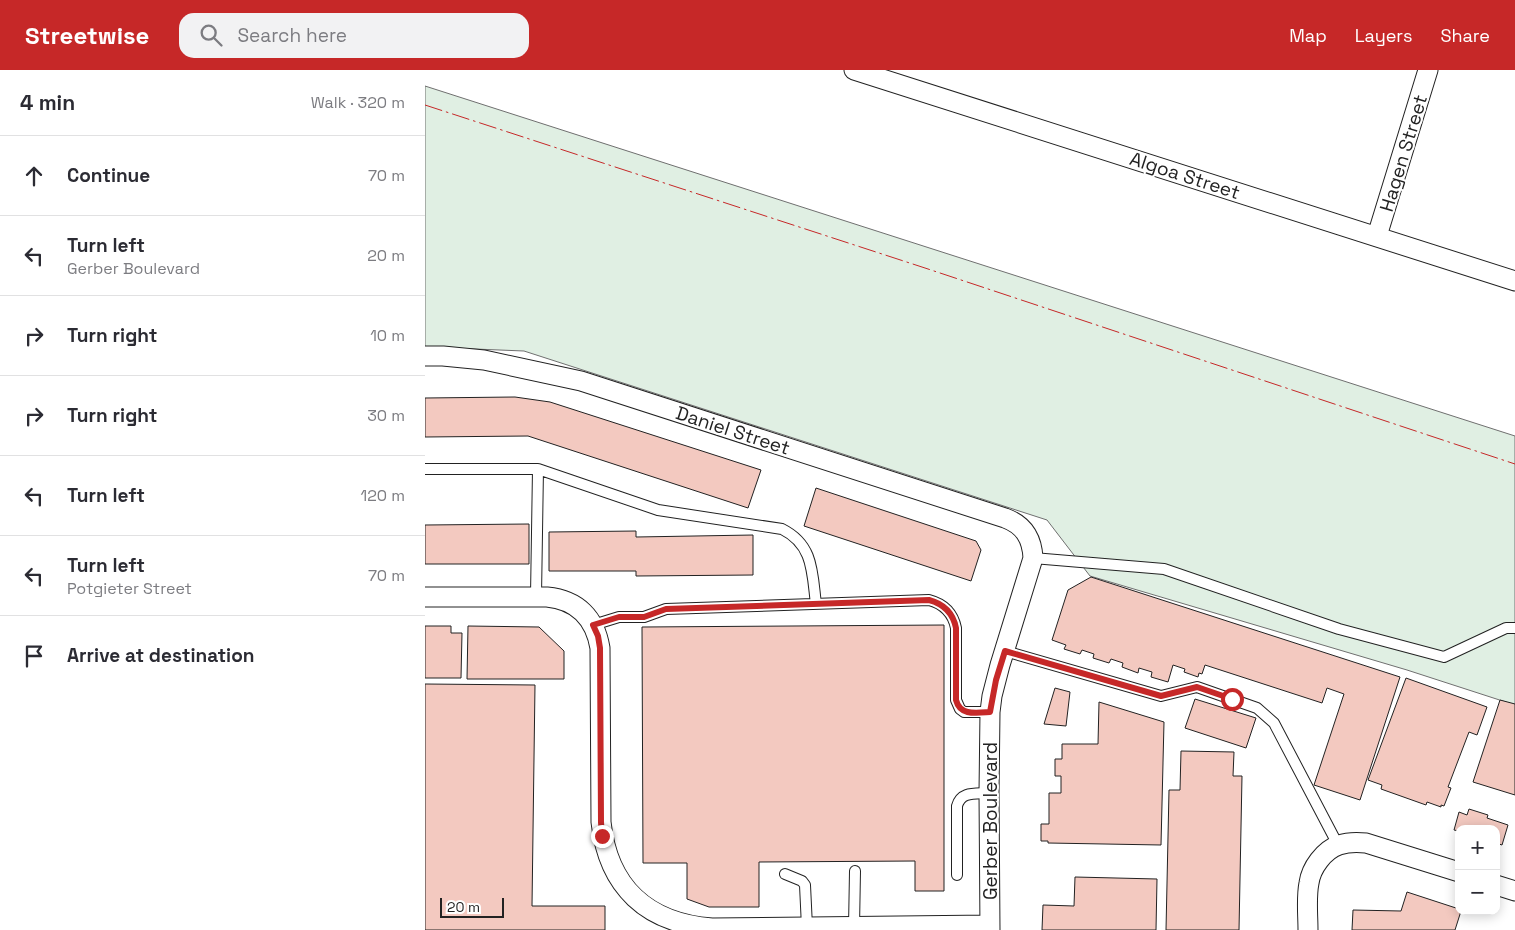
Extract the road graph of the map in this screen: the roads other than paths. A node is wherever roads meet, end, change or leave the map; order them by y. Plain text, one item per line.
1 (854, 70) edge
2 (1428, 70) edge
3 (1377, 236) junction
4 (1515, 281) edge
5 (425, 356) edge
6 (425, 469) edge
7 (538, 469) junction
8 (1030, 538) joint
9 (1033, 558) junction
10 (536, 596) junction
11 (425, 597) edge
12 (815, 604) junction
13 (593, 625) junction
14 (1515, 628) edge
15 (1005, 651) junction
16 (990, 712) junction
17 (989, 794) junction
18 (1338, 845) junction
19 (1455, 871) edge
20 (855, 872) dead end
21 (785, 874) dead end
22 (957, 875) dead end
23 (1500, 886) edge
24 (1515, 891) edge
25 (807, 927) junction
26 (854, 927) junction
27 (991, 928) edge
28 (712, 929) edge
29 (1308, 930) edge

1 - 3 street, Algoa Street
2 - 3 street, Hagen Street
3 - 4 street, Algoa Street
5 - 8 street, Daniel Street
6 - 7 lane
7 - 10 lane
7 - 12 lane
8 - 9 street, Gerber Boulevard
9 - 14 lane
9 - 15 street, Gerber Boulevard
10 - 11 street
10 - 13 street
12 - 13 lane
12 - 16 lane
13 - 28 street
15 - 16 street, Gerber Boulevard
15 - 18 lane
16 - 17 street, Gerber Boulevard
17 - 22 lane
17 - 27 street, Gerber Boulevard
18 - 19 street
18 - 29 street
20 - 26 lane
21 - 25 lane
23 - 24 street
25 - 26 street
25 - 28 street
26 - 27 street

